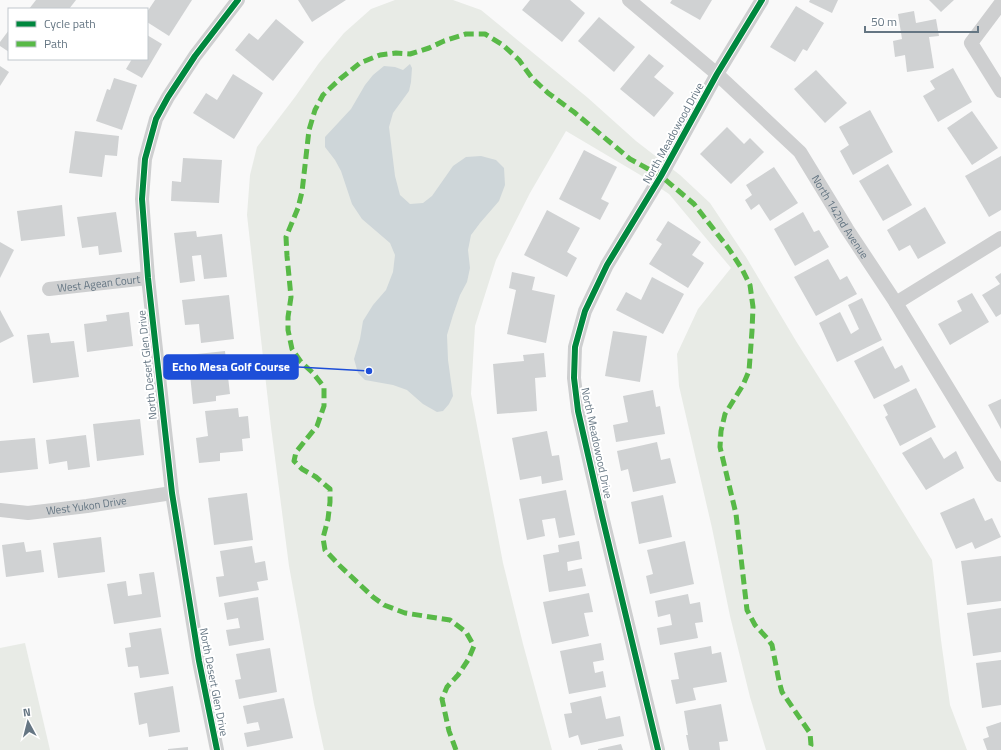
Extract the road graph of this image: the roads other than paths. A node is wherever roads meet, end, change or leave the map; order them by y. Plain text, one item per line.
1 (238, 0) edge
2 (629, 0) edge
3 (762, 0) edge
4 (1001, 3) edge
5 (718, 74) junction
6 (1001, 91) edge
7 (1001, 238) edge
8 (148, 278) junction
9 (49, 290) dead end
10 (896, 304) junction
11 (1000, 470) edge
12 (172, 493) junction
13 (0, 510) edge
14 (217, 750) edge
15 (658, 750) edge

1 - 8 street, North Desert Glen Drive
2 - 5 street, North 142nd Avenue
3 - 5 street, North Meadowood Drive
4 - 6 street
5 - 10 street, North 142nd Avenue
5 - 15 street, North Meadowood Drive
7 - 10 street
8 - 9 street, West Agean Court
8 - 12 street, North Desert Glen Drive
10 - 11 street, North 142nd Avenue
12 - 13 street, West Yukon Drive
12 - 14 street, North Desert Glen Drive

